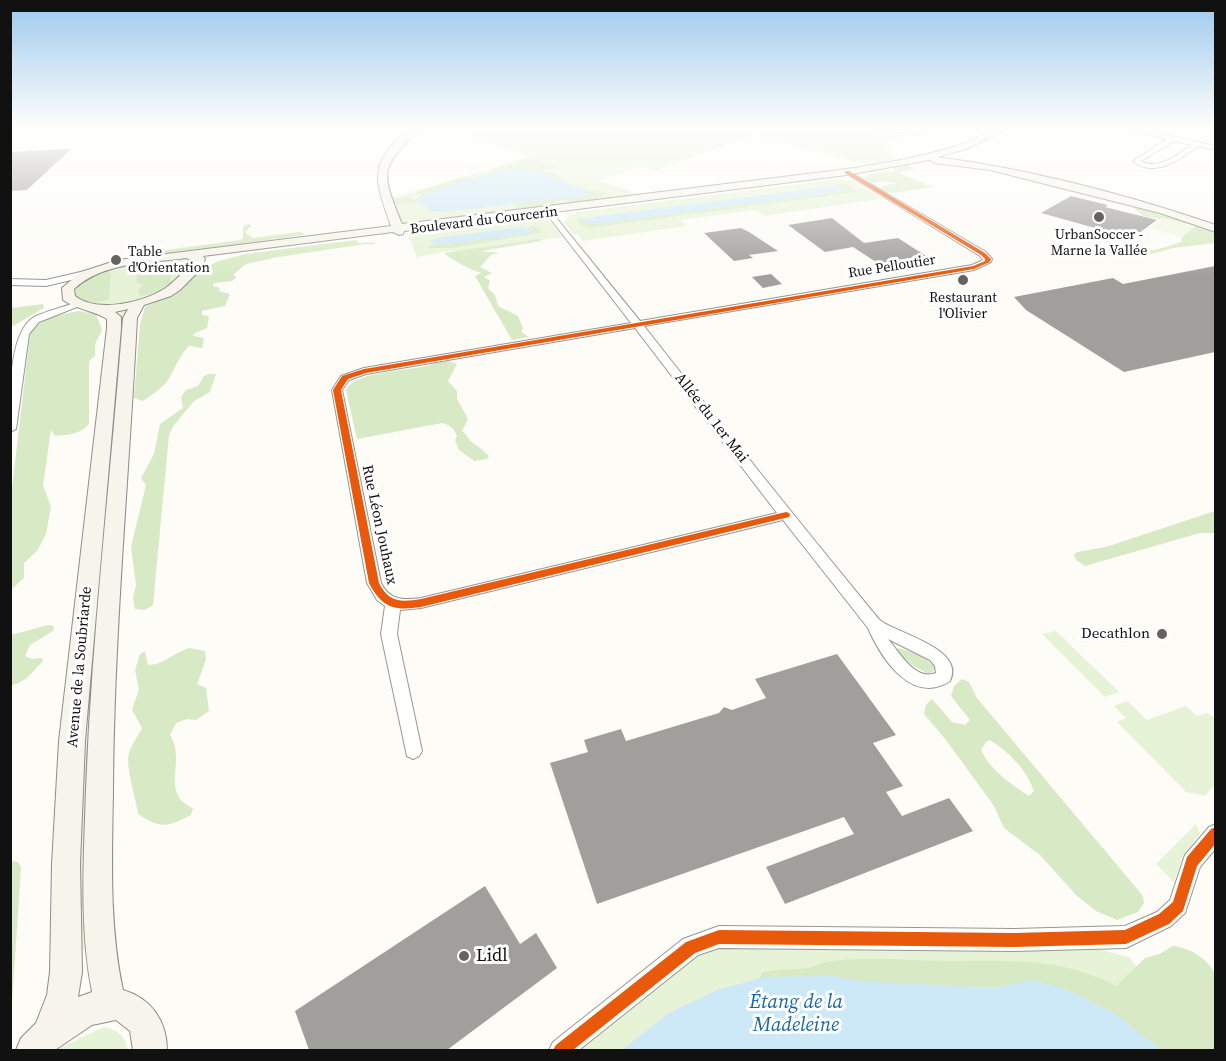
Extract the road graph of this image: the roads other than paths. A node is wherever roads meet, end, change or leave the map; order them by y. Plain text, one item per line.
1 (382, 178) edge
2 (814, 178) edge
3 (856, 178) edge
4 (1032, 178) edge
5 (550, 212) junction
6 (1215, 229) edge
7 (398, 230) junction
8 (188, 255) junction
9 (190, 272) junction
10 (89, 273) junction
11 (10, 284) edge
12 (67, 292) junction
13 (140, 303) junction
14 (77, 305) junction
15 (99, 308) junction
16 (637, 324) junction
17 (114, 421) junction
18 (10, 429) edge
19 (786, 515) junction
20 (393, 604) junction
21 (875, 625) dead end
22 (413, 751) dead end
23 (1215, 833) edge
24 (110, 1004) junction
25 (41, 1042) edge
26 (155, 1048) edge
27 (561, 1050) edge

1 - 7 street
2 - 5 street, Boulevard du Courcerin
3 - 16 street, Rue Pelloutier
4 - 6 street
5 - 7 street, Boulevard du Courcerin
5 - 16 street, Allée du 1er Mai
7 - 8 street, Boulevard du Courcerin
7 - 9 street, Boulevard du Courcerin
8 - 9 street
8 - 10 street, Boulevard du Courcerin
9 - 13 street, Boulevard du Courcerin
10 - 11 street
10 - 12 street
11 - 12 street
12 - 14 street
13 - 15 street, Boulevard du Courcerin
13 - 17 street, Avenue de la Soubriarde
14 - 15 street, Boulevard du Courcerin
14 - 18 street
15 - 17 street, Avenue de la Soubriarde
16 - 19 street, Allée du 1er Mai
16 - 20 street, Rue Léon Jouhaux
17 - 24 street, Avenue de la Soubriarde
17 - 25 street, Avenue de la Soubriarde
19 - 20 street, Rue Léon Jouhaux
19 - 21 street, Allée du 1er Mai
20 - 22 street, Rue Léon Jouhaux
23 - 27 street
24 - 25 street
24 - 26 street

